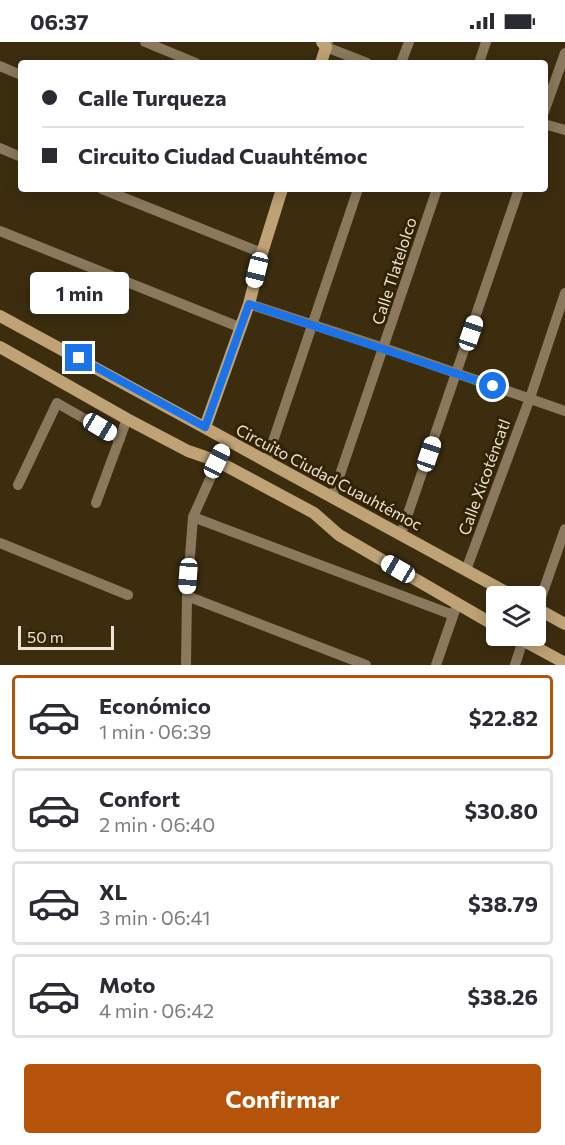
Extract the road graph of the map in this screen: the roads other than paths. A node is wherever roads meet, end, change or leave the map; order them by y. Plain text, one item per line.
1 (144, 42) edge
2 (409, 42) edge
3 (486, 42) edge
4 (326, 44) edge
5 (565, 53) edge
6 (189, 60) edge
7 (322, 60) edge
8 (361, 60) edge
9 (403, 60) edge
10 (480, 60) edge
11 (0, 66) edge
12 (18, 74) edge
13 (548, 101) edge
14 (548, 124) edge
15 (565, 130) edge
16 (0, 148) edge
17 (18, 156) edge
18 (110, 192) edge
19 (281, 192) edge
20 (357, 192) edge
21 (435, 192) edge
22 (518, 192) edge
23 (0, 231) edge
24 (262, 253) junction
25 (565, 293) edge
26 (249, 304) junction
27 (0, 316) edge
28 (311, 325) junction
29 (239, 327) junction
30 (0, 347) edge
31 (384, 348) junction
32 (457, 374) junction
33 (530, 398) junction
34 (565, 411) edge
35 (127, 419) junction
36 (205, 427) junction
37 (120, 439) junction
38 (227, 441) junction
39 (217, 461) junction
40 (266, 462) junction
41 (18, 485) dead end
42 (332, 498) junction
43 (96, 502) dead end
44 (193, 517) junction
45 (565, 529) edge
46 (401, 534) junction
47 (0, 543) edge
48 (466, 570) junction
49 (495, 586) edge
50 (544, 586) edge
51 (128, 595) dead end
52 (187, 596) junction
53 (455, 609) junction
54 (546, 614) edge
55 (486, 622) edge
56 (565, 624) edge
57 (518, 646) edge
58 (534, 646) edge
59 (186, 660) edge
60 (565, 663) edge
61 (178, 665) edge
62 (366, 665) edge
63 (436, 665) edge
64 (514, 665) edge

1 - 6 street
2 - 9 street
3 - 10 street
4 - 7 main road
4 - 8 street
5 - 13 street
11 - 12 street
14 - 15 street
16 - 17 street
18 - 24 street
19 - 24 main road
20 - 28 street
21 - 31 street, Calle Tlatelolco
22 - 32 street
23 - 29 street
24 - 26 main road
25 - 33 street, Calle Xicoténcatl
26 - 28 street
26 - 29 main road
27 - 36 main road, Circuito Ciudad Cuauhtémoc
28 - 31 street
28 - 40 street
29 - 36 main road
30 - 35 main road
31 - 32 street
31 - 42 street, Calle Tlatelolco
32 - 33 street
32 - 46 street
33 - 34 street
33 - 48 street, Calle Xicoténcatl
35 - 37 street
35 - 39 main road
36 - 38 main road, Circuito Ciudad Cuauhtémoc
37 - 41 street
37 - 43 street
38 - 39 street
38 - 40 main road, Circuito Ciudad Cuauhtémoc
39 - 44 street
39 - 53 main road
40 - 42 main road, Circuito Ciudad Cuauhtémoc
42 - 46 main road, Circuito Ciudad Cuauhtémoc
44 - 52 street
44 - 53 street
45 - 50 street
46 - 48 main road, Circuito Ciudad Cuauhtémoc
47 - 51 street
48 - 49 main road, Circuito Ciudad Cuauhtémoc
52 - 59 street
52 - 62 street
53 - 55 main road
53 - 63 street
54 - 56 main road
57 - 64 street
58 - 60 main road
59 - 61 street

